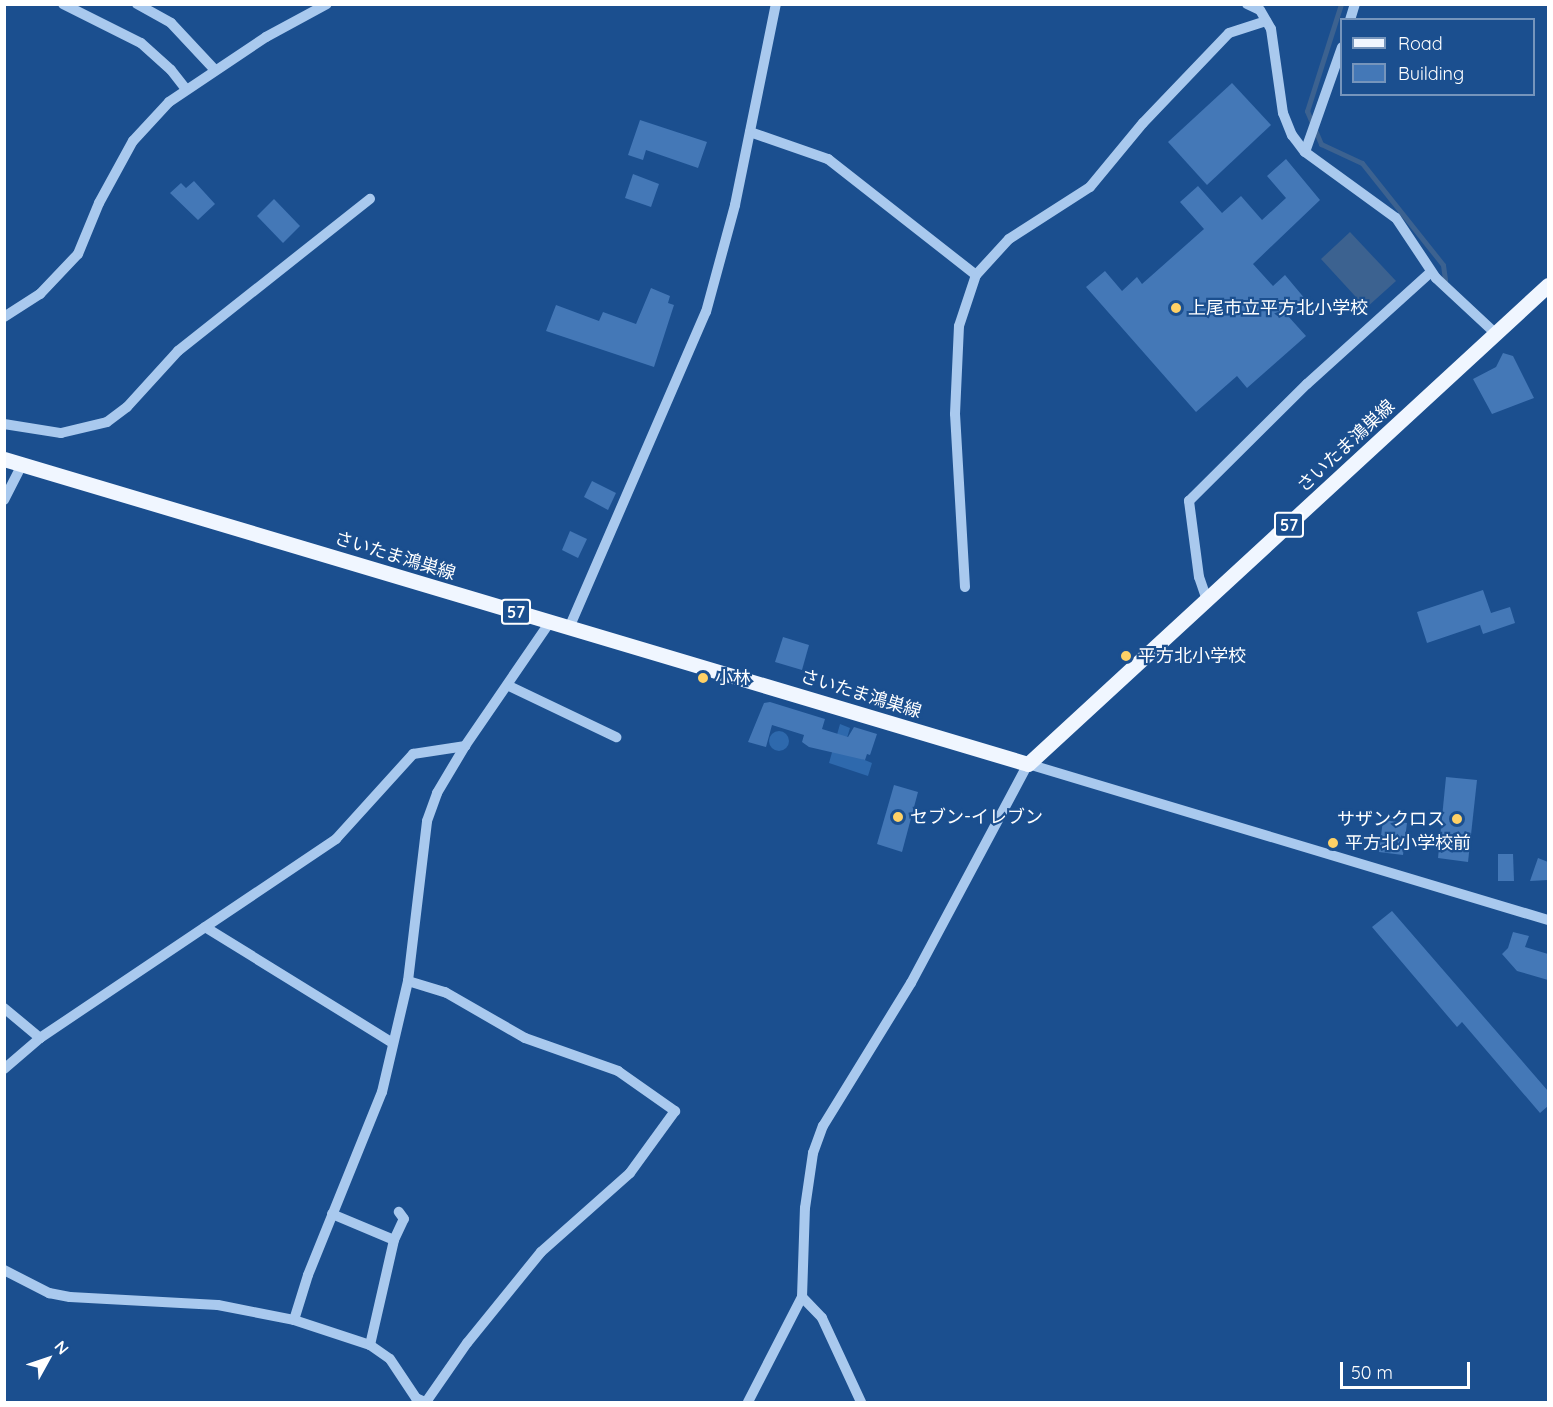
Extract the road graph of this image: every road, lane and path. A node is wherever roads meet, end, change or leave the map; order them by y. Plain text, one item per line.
1 (63, 4) edge
2 (137, 4) edge
3 (327, 4) edge
4 (776, 4) edge
5 (1247, 4) edge
6 (1266, 21) junction
7 (1340, 50) edge
8 (215, 70) junction
9 (186, 89) junction
10 (750, 132) junction
11 (1305, 152) junction
12 (370, 200) dead end
13 (1431, 272) junction
14 (976, 275) junction
15 (1548, 285) edge
16 (4, 317) edge
17 (1496, 334) junction
18 (4, 424) edge
19 (4, 459) edge
20 (22, 465) junction
21 (4, 500) edge
22 (966, 587) dead end
23 (1207, 600) junction
24 (550, 622) junction
25 (569, 628) junction
26 (509, 686) junction
27 (616, 737) dead end
28 (465, 746) junction
29 (1028, 764) junction
30 (1548, 920) edge
31 (205, 927) junction
32 (408, 981) junction
33 (4, 1008) edge
34 (40, 1038) junction
35 (393, 1043) junction
36 (4, 1069) edge
37 (399, 1212) dead end
38 (332, 1214) junction
39 (394, 1240) junction
40 (4, 1270) edge
41 (802, 1297) junction
42 (294, 1320) junction
43 (370, 1346) junction
44 (426, 1402) edge
45 (748, 1402) edge
46 (861, 1402) edge

1 - 9 street
2 - 8 street
3 - 8 street
4 - 10 street
5 - 6 street
6 - 11 street
6 - 14 street
7 - 11 street
8 - 9 street
9 - 16 street
10 - 14 street
10 - 25 street
11 - 13 street
12 - 18 street
13 - 17 street
13 - 23 street
14 - 22 street
15 - 17 main road, さいたま鴻巣線 / 57
17 - 23 main road, さいたま鴻巣線 / 57
19 - 20 main road, さいたま鴻巣線 / 57
20 - 21 street
20 - 24 main road, さいたま鴻巣線 / 57
23 - 29 main road, さいたま鴻巣線 / 57
24 - 25 main road, さいたま鴻巣線 / 57
24 - 26 street
25 - 29 main road, さいたま鴻巣線 / 57
26 - 27 street
26 - 28 street
28 - 31 street
28 - 32 street
29 - 30 street
29 - 41 street
31 - 34 street
31 - 35 street
32 - 35 street
32 - 44 street
33 - 34 street
34 - 36 street
35 - 38 street
37 - 39 street
38 - 39 street
38 - 42 street
39 - 43 street
40 - 42 street
41 - 45 street
41 - 46 street
42 - 43 street
43 - 44 street

